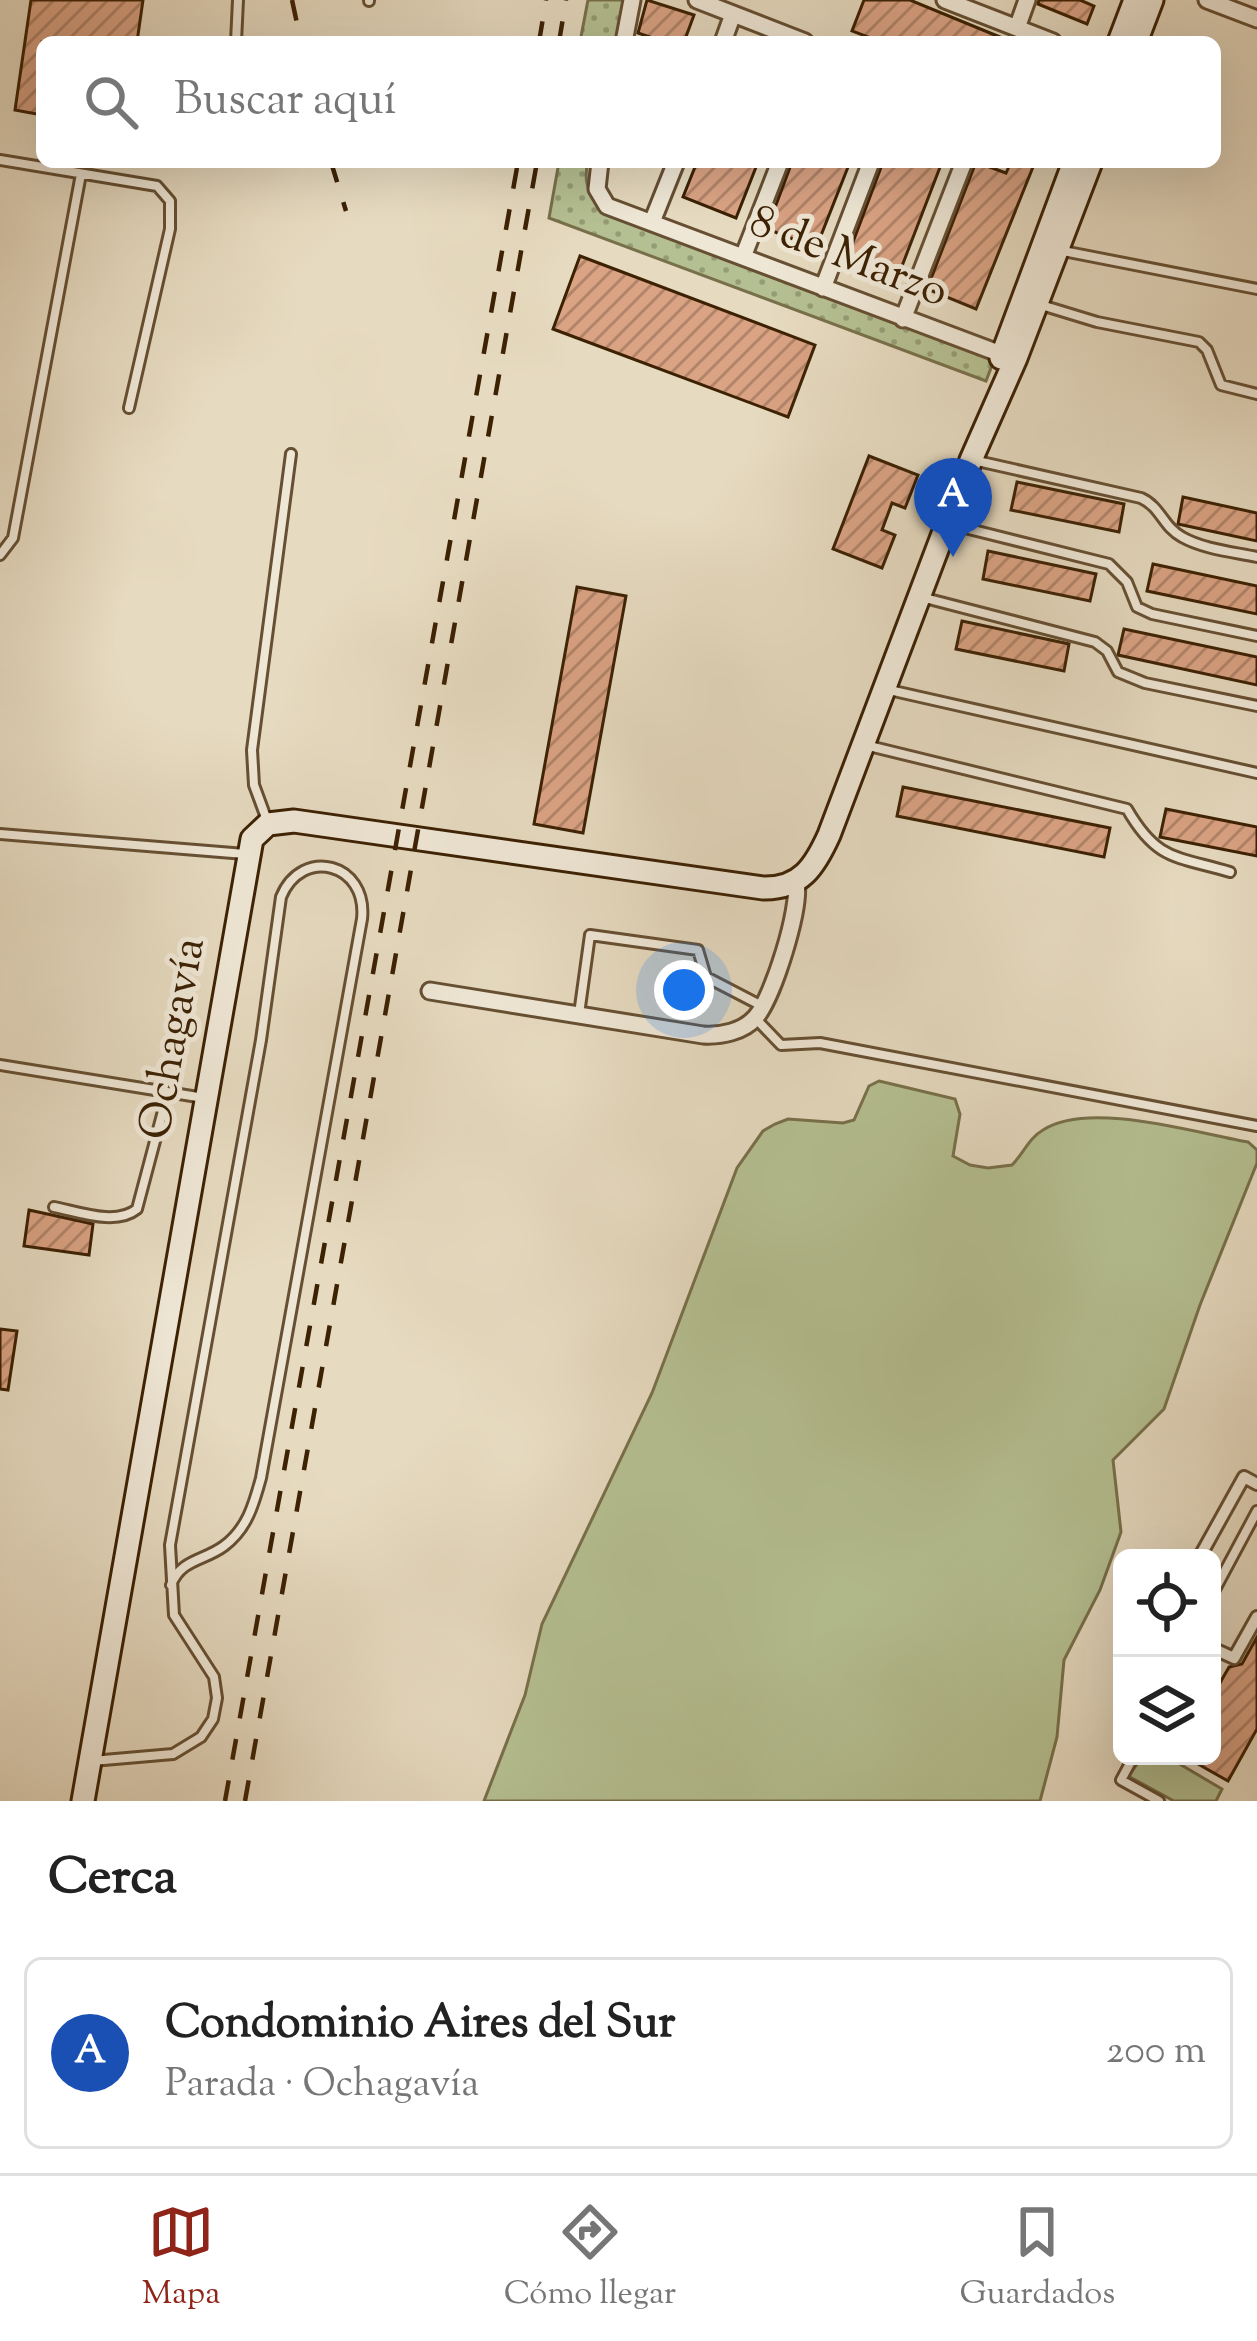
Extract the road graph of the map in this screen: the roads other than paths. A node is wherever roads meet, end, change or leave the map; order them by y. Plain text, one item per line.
1 (238, 0) edge
2 (632, 0) edge
3 (697, 0) edge
4 (945, 0) edge
5 (1028, 0) edge
6 (1135, 0) edge
7 (1152, 0) edge
8 (1208, 0) edge
9 (734, 14) junction
10 (1257, 19) edge
11 (1017, 28) junction
12 (236, 36) edge
13 (625, 36) edge
14 (725, 36) edge
15 (791, 36) edge
16 (1038, 36) edge
17 (1121, 36) edge
18 (1138, 36) edge
19 (0, 160) edge
20 (36, 166) edge
21 (46, 168) edge
22 (600, 168) edge
23 (674, 168) edge
24 (778, 168) edge
25 (870, 168) edge
26 (962, 168) edge
27 (1072, 168) edge
28 (1089, 168) edge
29 (81, 174) junction
30 (652, 222) junction
31 (1058, 250) junction
32 (743, 257) junction
33 (823, 288) junction
34 (1257, 289) edge
35 (1037, 304) junction
36 (903, 319) junction
37 (1009, 357) junction
38 (1257, 394) edge
39 (129, 408) dead end
40 (291, 454) dead end
41 (971, 460) junction
42 (947, 524) junction
43 (0, 555) edge
44 (1257, 557) edge
45 (920, 597) junction
46 (1257, 636) edge
47 (884, 689) junction
48 (1257, 706) edge
49 (863, 744) junction
50 (1257, 773) edge
51 (268, 824) junction
52 (0, 834) edge
53 (247, 854) junction
54 (1230, 872) dead end
55 (796, 882) junction
56 (430, 991) dead end
57 (759, 1012) junction
58 (579, 1015) junction
59 (0, 1065) edge
60 (168, 1092) junction
61 (204, 1098) junction
62 (1257, 1126) edge
63 (54, 1208) dead end
64 (1257, 1484) edge
65 (1257, 1511) edge
66 (1204, 1549) edge
67 (1221, 1578) edge
68 (171, 1585) junction
69 (1257, 1617) edge
70 (1221, 1652) edge
71 (90, 1762) junction
72 (1129, 1765) edge
73 (83, 1801) edge
74 (1159, 1801) edge

1 - 12 lane
2 - 13 street
3 - 9 street
4 - 11 street
5 - 11 street
6 - 17 main road
7 - 18 main road
8 - 10 street
9 - 14 street
9 - 15 street
11 - 16 street
19 - 20 lane
21 - 29 lane
22 - 30 street, 8 de Marzo
23 - 30 street
24 - 32 street
25 - 33 street
26 - 36 street
27 - 37 main road
28 - 31 main road
29 - 39 lane
29 - 43 lane
30 - 32 street, 8 de Marzo
31 - 34 lane
31 - 35 main road
32 - 33 street, 8 de Marzo
33 - 36 street, 8 de Marzo
35 - 37 main road
35 - 38 lane
36 - 37 street, 8 de Marzo
37 - 41 main road
40 - 51 lane
41 - 42 main road
41 - 44 lane
42 - 45 main road
42 - 46 lane
45 - 47 main road
45 - 48 lane
47 - 49 main road
47 - 50 lane
49 - 54 lane
49 - 55 main road
51 - 53 main road, Ochagavía
51 - 55 main road
52 - 53 lane
53 - 61 main road, Ochagavía
55 - 57 street
56 - 58 street
57 - 58 street
57 - 58 lane
57 - 62 lane
59 - 60 lane
60 - 61 lane
60 - 63 lane
61 - 71 main road, Ochagavía
64 - 66 street
65 - 67 lane
68 - 68 lane
68 - 71 lane
69 - 70 street
71 - 73 main road, Ochagavía
72 - 74 lane

